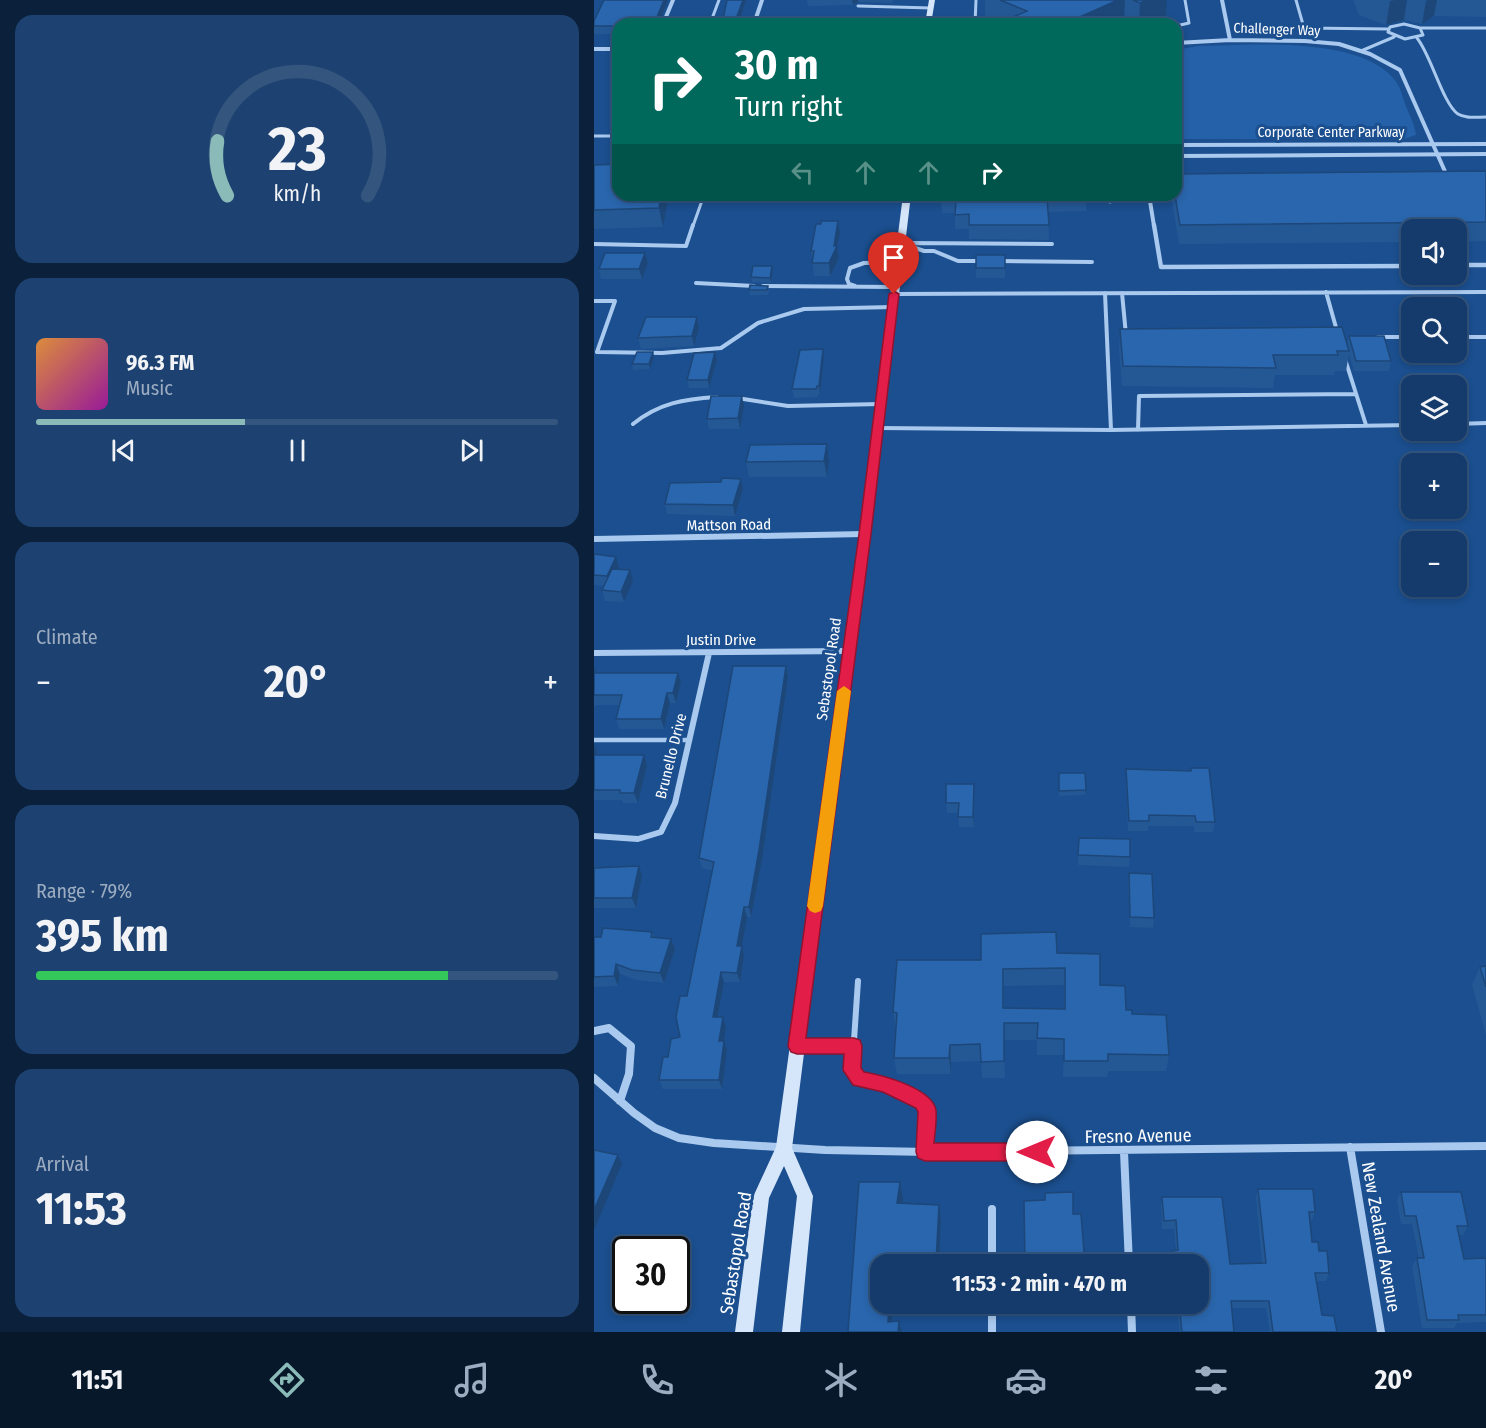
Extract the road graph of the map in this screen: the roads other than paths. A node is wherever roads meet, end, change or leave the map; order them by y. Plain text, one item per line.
1 (672, 0) edge
2 (719, 0) edge
3 (762, 0) edge
4 (976, 0) edge
5 (1185, 0) edge
6 (1222, 0) edge
7 (1296, 0) edge
8 (931, 4) edge
9 (858, 6) dead end
10 (665, 18) edge
11 (712, 18) edge
12 (756, 18) edge
13 (975, 18) edge
14 (1182, 25) edge
15 (1420, 28) junction
16 (1486, 28) edge
17 (1388, 30) junction
18 (1395, 37) junction
19 (1417, 38) junction
20 (1230, 40) junction
21 (1182, 43) edge
22 (612, 48) edge
23 (594, 49) edge
24 (1361, 51) junction
25 (1486, 117) edge
26 (594, 136) edge
27 (612, 136) edge
28 (1433, 143) junction
29 (1486, 144) edge
30 (1182, 145) edge
31 (1486, 154) edge
32 (1438, 155) junction
33 (1182, 156) edge
34 (1435, 176) edge
35 (1447, 176) junction
36 (1457, 176) edge
37 (702, 201) edge
38 (906, 201) edge
39 (1150, 201) edge
40 (901, 243) junction
41 (594, 244) edge
42 (1052, 244) dead end
43 (898, 262) junction
44 (1092, 262) dead end
45 (1467, 265) edge
46 (1486, 265) edge
47 (1401, 266) edge
48 (696, 283) dead end
49 (858, 287) junction
50 (1326, 292) junction
51 (1486, 292) edge
52 (1105, 293) junction
53 (1122, 293) junction
54 (894, 296) junction
55 (594, 301) edge
56 (1370, 337) edge
57 (1401, 337) edge
58 (1467, 337) edge
59 (1486, 337) edge
60 (1127, 338) edge
61 (1339, 338) edge
62 (1342, 348) edge
63 (1356, 394) junction
64 (718, 397) edge
65 (729, 397) edge
66 (881, 404) junction
67 (1486, 423) edge
68 (633, 424) dead end
69 (1401, 424) edge
70 (1467, 424) edge
71 (1366, 425) junction
72 (878, 428) junction
73 (1138, 429) junction
74 (1111, 430) junction
75 (865, 534) junction
76 (594, 539) edge
77 (849, 651) junction
78 (594, 652) edge
79 (709, 653) junction
80 (594, 740) edge
81 (690, 740) junction
82 (594, 836) edge
83 (858, 981) dead end
84 (594, 1031) edge
85 (797, 1046) junction
86 (854, 1046) junction
87 (594, 1078) edge
88 (620, 1101) junction
89 (1486, 1146) edge
90 (1350, 1147) junction
91 (784, 1148) junction
92 (925, 1152) junction
93 (1124, 1152) junction
94 (993, 1209) dead end
95 (992, 1254) edge
96 (1129, 1254) edge
97 (992, 1314) edge
98 (1131, 1314) edge
99 (744, 1332) edge
100 (791, 1332) edge
101 (992, 1332) edge
102 (1132, 1332) edge
103 (1381, 1332) edge

1 - 10 street
2 - 11 lane
3 - 12 street
4 - 13 lane
5 - 14 lane
6 - 20 street
7 - 17 lane
8 - 9 lane
15 - 16 lane
15 - 17 lane
15 - 19 lane
17 - 18 lane
18 - 19 lane
18 - 24 lane
19 - 25 lane
20 - 21 street, Challenger Way
20 - 24 street, Challenger Way
22 - 23 street
24 - 28 street, Challenger Way
26 - 27 lane
28 - 29 street, Corporate Center Parkway
28 - 30 street, Corporate Center Parkway
28 - 32 street, Challenger Way
31 - 32 street, Corporate Center Parkway
32 - 33 street, Corporate Center Parkway
32 - 35 street, Challenger Way
34 - 35 street
35 - 36 street
37 - 41 lane
38 - 40 main road, Sebastopol Road
39 - 47 street
40 - 42 lane
40 - 43 main road, Sebastopol Road
40 - 44 lane
43 - 49 lane
43 - 54 main road, Sebastopol Road
45 - 46 street
48 - 49 lane
49 - 54 lane
50 - 51 lane
50 - 53 lane
50 - 61 lane
52 - 53 lane
52 - 54 lane
52 - 74 lane
53 - 60 lane
54 - 55 lane
54 - 66 main road, Sebastopol Road
56 - 57 lane
58 - 59 lane
62 - 63 lane
63 - 71 lane
63 - 73 lane
64 - 68 lane
65 - 66 lane
66 - 72 main road, Sebastopol Road
67 - 70 lane
69 - 71 lane
71 - 73 lane
72 - 74 lane
72 - 75 main road, Sebastopol Road
73 - 74 lane
75 - 76 street, Mattson Road
75 - 77 main road, Sebastopol Road
77 - 79 street, Justin Drive
77 - 85 main road, Sebastopol Road
78 - 79 street, Justin Drive
79 - 81 street, Brunello Drive
80 - 81 lane
81 - 82 street, Brunello Drive
83 - 86 lane
84 - 88 street
85 - 86 lane
85 - 91 main road, Sebastopol Road
86 - 92 lane
87 - 88 street, Fresno Avenue
88 - 91 street, Fresno Avenue
89 - 90 street, Fresno Avenue
90 - 93 street, Fresno Avenue
90 - 103 street, New Zealand Avenue
91 - 92 street, Fresno Avenue
91 - 99 main road, Sebastopol Road
91 - 100 main road
92 - 93 street, Fresno Avenue
93 - 96 street
94 - 95 street
97 - 101 street
98 - 102 street

